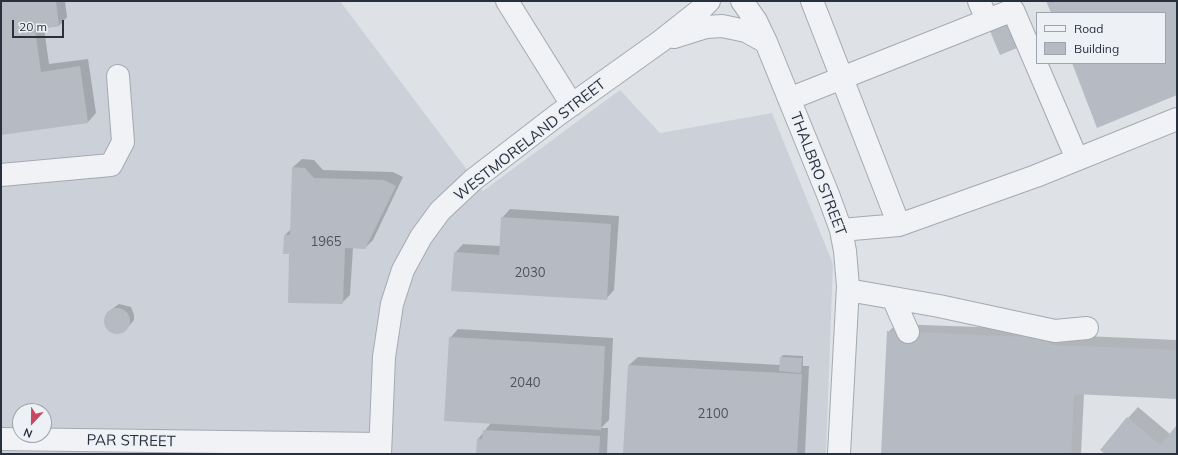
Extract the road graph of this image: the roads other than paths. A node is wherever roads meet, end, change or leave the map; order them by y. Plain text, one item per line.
1 (507, 1) edge
2 (709, 1) edge
3 (742, 1) edge
4 (812, 1) edge
5 (983, 11) edge
6 (661, 41) junction
7 (766, 42) junction
8 (1036, 64) edge
9 (1036, 64) edge
10 (118, 76) dead end
11 (842, 78) junction
12 (789, 99) junction
13 (572, 105) junction
14 (1177, 119) edge
15 (1077, 159) junction
16 (1, 176) edge
17 (899, 225) junction
18 (841, 230) junction
19 (848, 290) junction
20 (893, 298) junction
21 (1087, 328) dead end
22 (908, 332) dead end
23 (1, 439) edge
24 (380, 449) edge
25 (840, 454) edge

1 - 13 street
2 - 6 street, WESTMORELAND STREET
3 - 7 street, THALBRO STREET
4 - 11 street
5 - 9 street
5 - 11 street
6 - 7 street
6 - 13 street, WESTMORELAND STREET
7 - 12 street, THALBRO STREET
8 - 15 street
10 - 16 street
11 - 12 street
11 - 17 street
12 - 18 street, THALBRO STREET
13 - 24 street, WESTMORELAND STREET
14 - 15 street
15 - 17 street
17 - 18 street
18 - 19 street, THALBRO STREET
19 - 20 street
19 - 25 street, THALBRO STREET
20 - 21 street
20 - 22 street
23 - 24 street, PAR STREET

